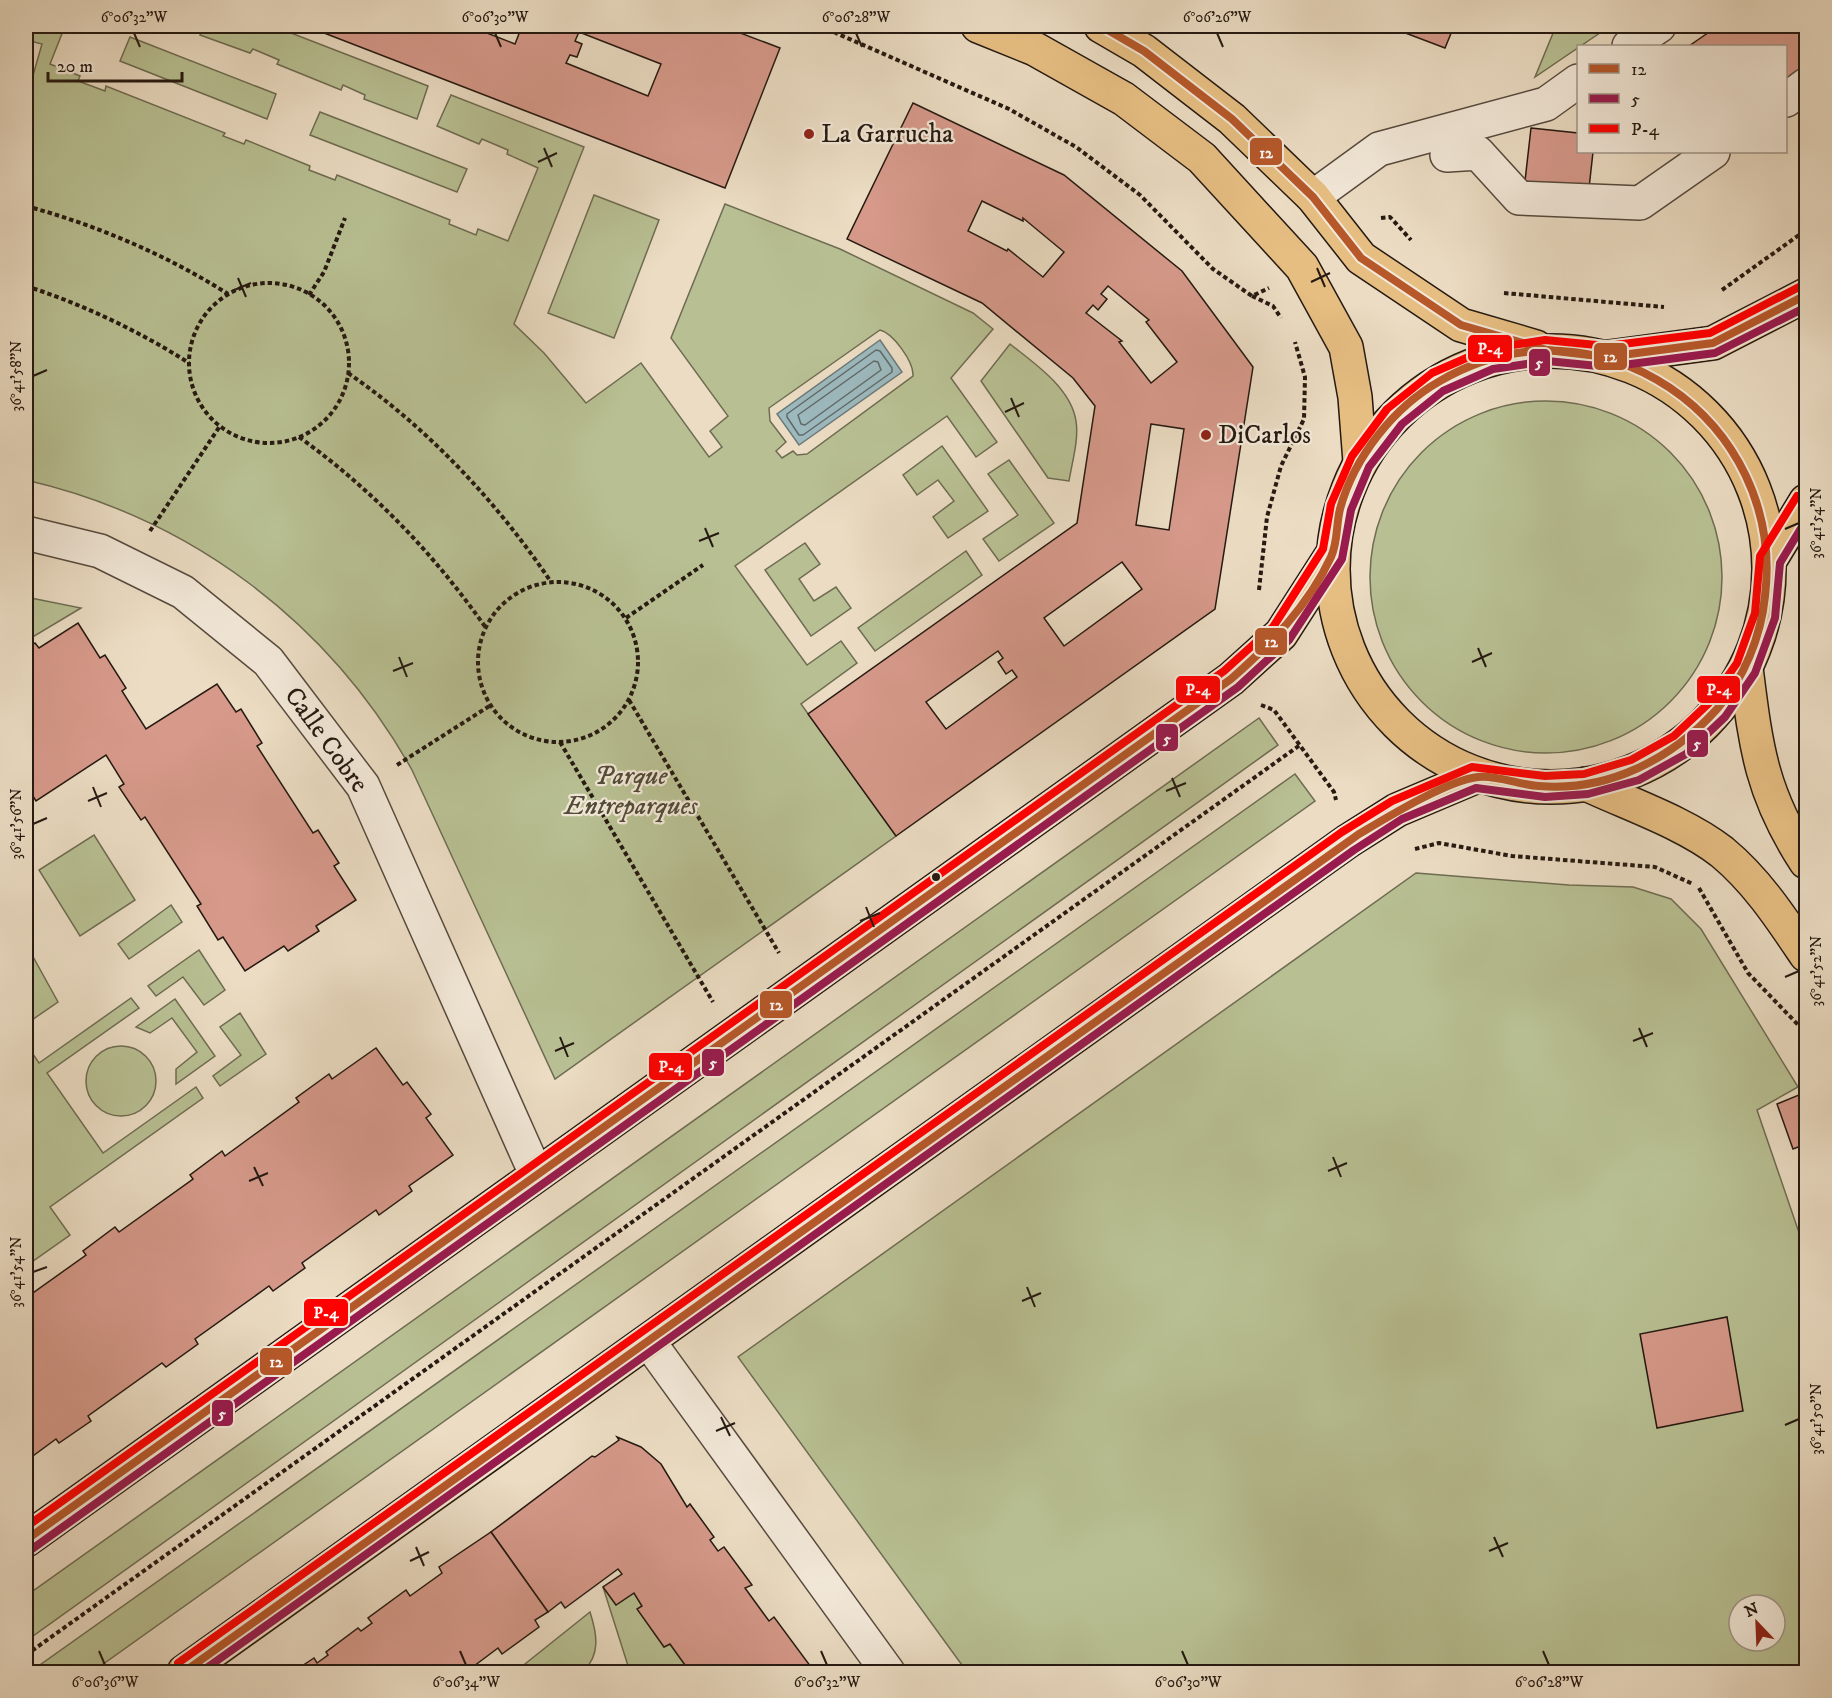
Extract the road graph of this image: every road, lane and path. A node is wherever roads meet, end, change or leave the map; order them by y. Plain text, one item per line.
1 (978, 26) edge
2 (1101, 26) edge
3 (1659, 26) edge
4 (1630, 45) edge
5 (1577, 82) edge
6 (1806, 85) edge
7 (1787, 99) edge
8 (1500, 116) junction
9 (1712, 153) edge
10 (1448, 155) dead end
11 (1492, 169) junction
12 (1312, 197) junction
13 (26, 206) edge
14 (345, 218) dead end
15 (26, 286) edge
16 (228, 294) junction
17 (309, 295) junction
18 (1806, 295) edge
19 (1252, 296) dead end
20 (1284, 322) dead end
21 (1294, 337) dead end
22 (1546, 350) junction
23 (1607, 357) junction
24 (189, 363) junction
25 (348, 373) junction
26 (219, 426) junction
27 (299, 437) junction
28 (1360, 462) junction
29 (1806, 501) edge
30 (26, 533) edge
31 (1332, 553) junction
32 (1770, 560) junction
33 (128, 564) junction
34 (703, 565) dead end
35 (552, 582) junction
36 (1259, 597) dead end
37 (626, 618) junction
38 (486, 628) junction
39 (1746, 668) junction
40 (1231, 679) junction
41 (629, 700) junction
42 (491, 705) junction
43 (560, 742) junction
44 (1300, 745) junction
45 (1475, 777) junction
46 (1586, 784) junction
47 (363, 786) junction
48 (1348, 841) junction
49 (1410, 850) dead end
50 (1806, 862) edge
51 (1806, 955) edge
52 (799, 987) junction
53 (1806, 1033) edge
54 (732, 1035) junction
55 (536, 1174) junction
56 (649, 1342) junction
57 (26, 1540) edge
58 (26, 1655) edge
59 (184, 1672) edge
60 (888, 1672) edge

1 - 28 main road
2 - 12 main road
3 - 4 street
5 - 8 street
6 - 7 street
8 - 11 street
8 - 12 street
9 - 11 street
10 - 11 street
12 - 22 main road
13 - 16 path
14 - 17 path
15 - 24 path
16 - 17 path
16 - 24 path
17 - 25 path
18 - 23 main road
19 - 20 path
21 - 36 path
22 - 23 main road
22 - 28 main road
23 - 32 main road
24 - 26 path
25 - 27 path
25 - 35 path
26 - 27 path
26 - 33 path
27 - 38 path
28 - 31 main road
29 - 32 main road
30 - 33 street, Calle Cobre
31 - 40 main road
31 - 45 main road
32 - 39 main road
33 - 47 street, Calle Cobre
34 - 37 path
35 - 37 path
35 - 38 path
37 - 41 path
38 - 42 path
39 - 46 main road
39 - 50 main road
40 - 44 path
40 - 52 main road
41 - 43 path
41 - 52 path
42 - 43 path
42 - 47 path
43 - 54 path
44 - 48 path
44 - 58 path
45 - 46 main road
45 - 48 main road
46 - 51 main road
47 - 55 street, Calle Cobre
48 - 56 main road
49 - 53 path
52 - 54 main road
54 - 55 main road
55 - 57 main road
56 - 59 main road
56 - 60 street

